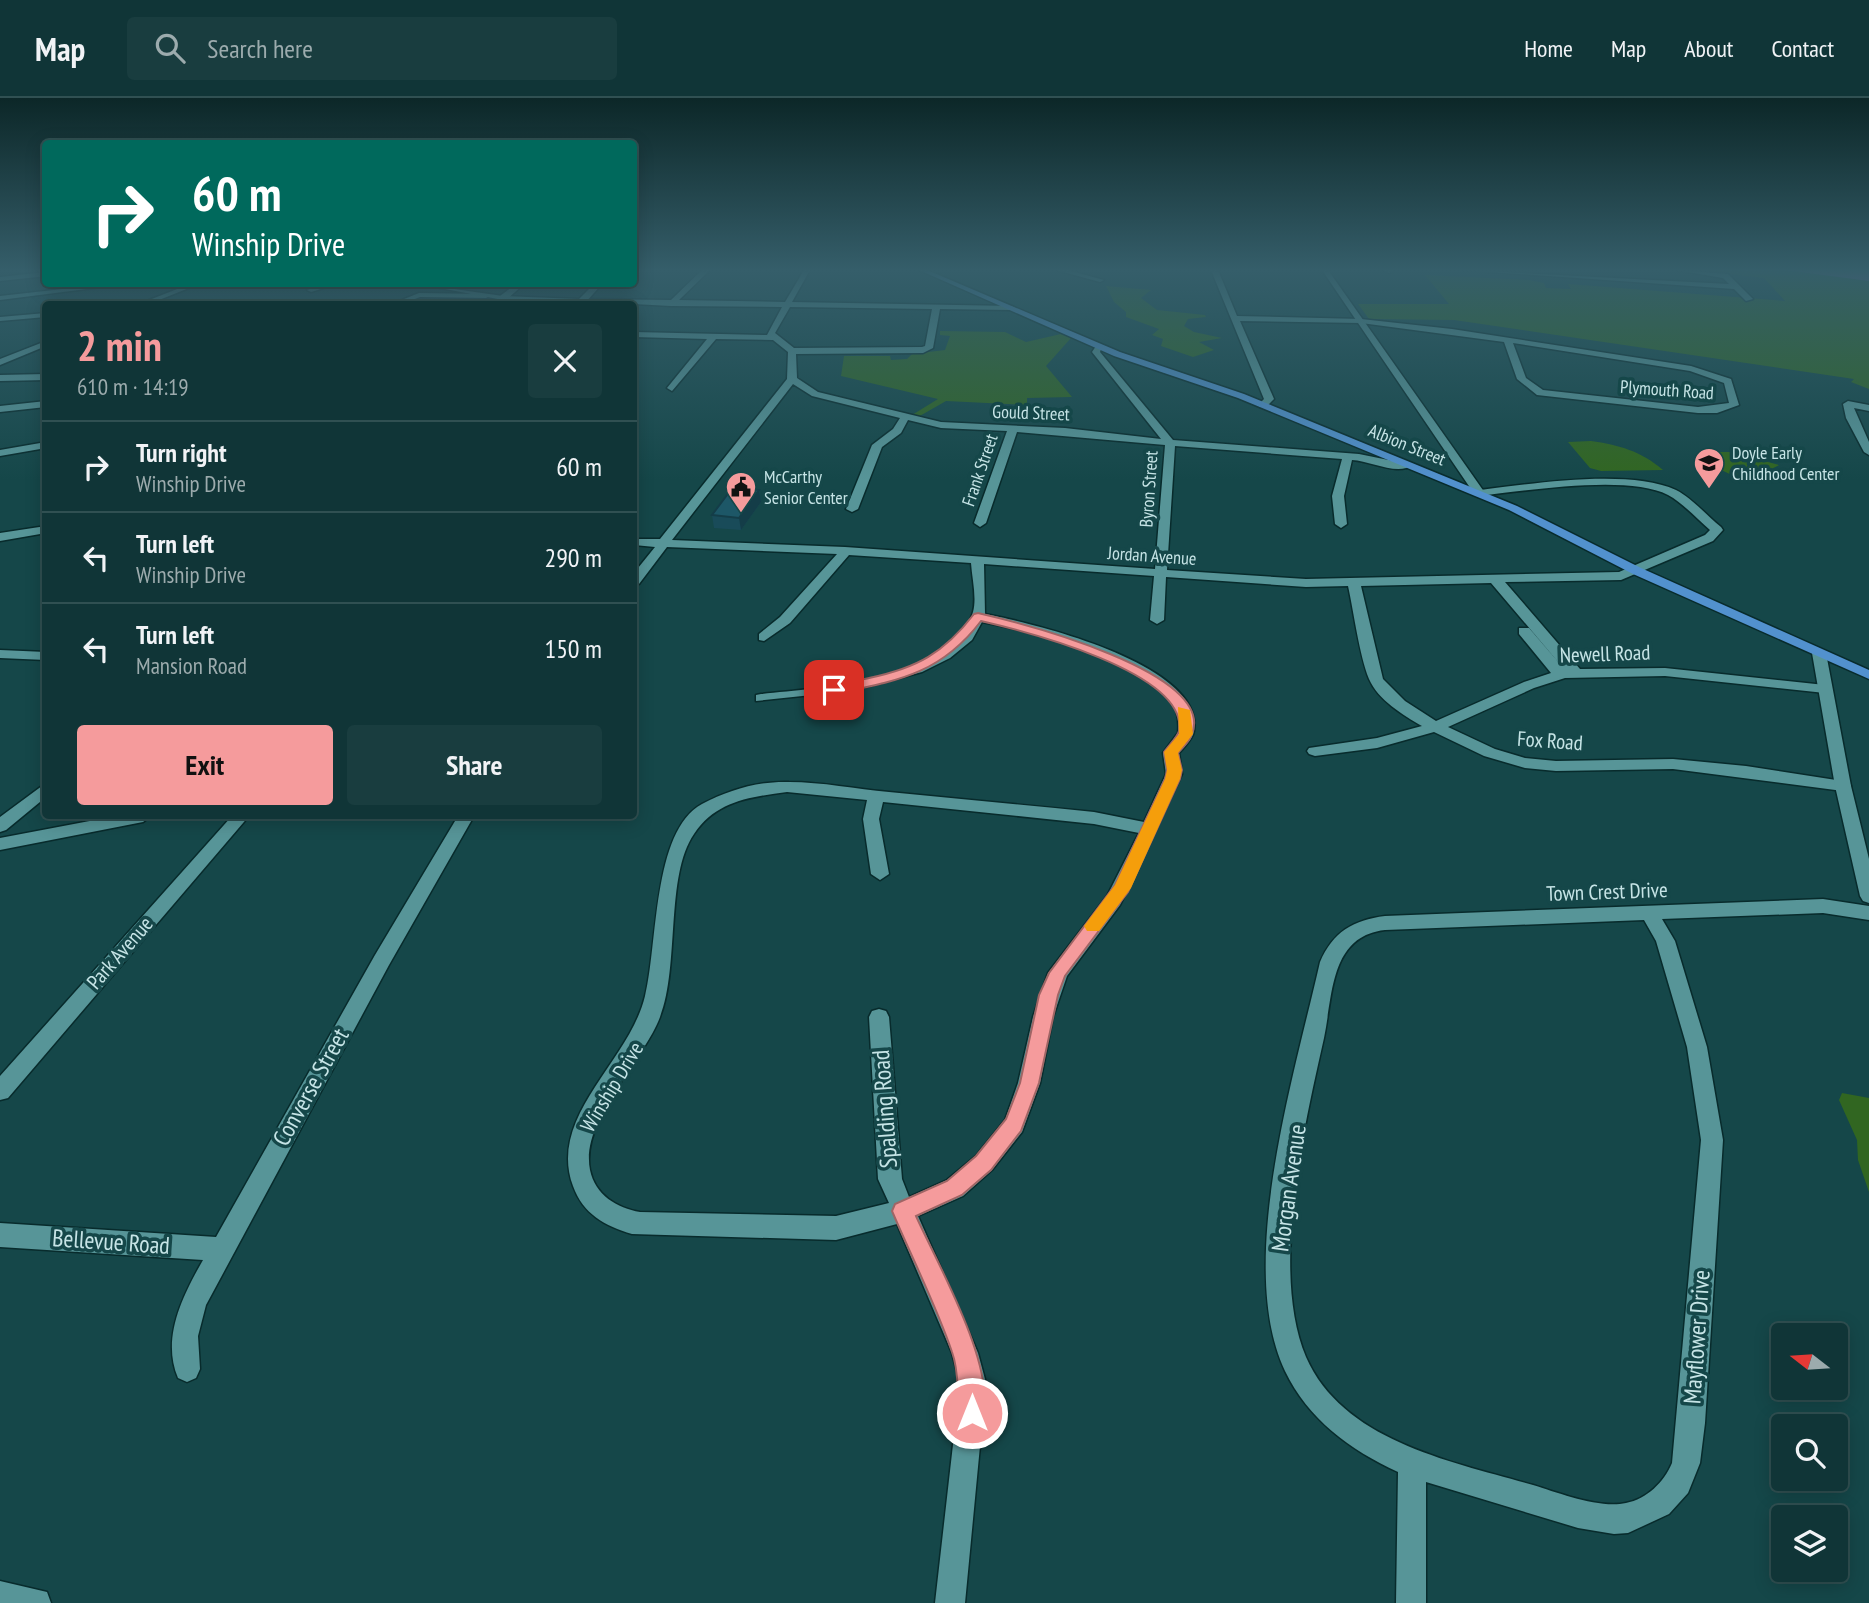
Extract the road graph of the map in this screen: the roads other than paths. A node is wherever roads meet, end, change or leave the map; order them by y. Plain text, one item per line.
1 (711, 340) edge
2 (775, 340) edge
3 (931, 340) edge
4 (1087, 340) edge
5 (1244, 340) edge
6 (1374, 340) edge
7 (1502, 340) edge
8 (1508, 341) junction
9 (1098, 345) junction
10 (42, 347) edge
11 (792, 351) junction
12 (0, 362) edge
13 (42, 377) edge
14 (0, 378) edge
15 (792, 379) junction
16 (659, 387) dead end
17 (672, 388) junction
18 (685, 388) dead end
19 (781, 392) junction
20 (815, 394) junction
21 (42, 404) edge
22 (1263, 405) junction
23 (1869, 408) edge
24 (0, 409) edge
25 (905, 417) junction
26 (930, 424) junction
27 (1013, 429) junction
28 (897, 431) junction
29 (1170, 443) junction
30 (42, 446) edge
31 (1371, 450) junction
32 (1869, 452) edge
33 (0, 453) edge
34 (1353, 457) junction
35 (1408, 465) junction
36 (1479, 494) junction
37 (852, 509) dead end
38 (980, 523) dead end
39 (1341, 524) dead end
40 (42, 530) edge
41 (0, 537) edge
42 (637, 542) edge
43 (663, 542) junction
44 (845, 551) junction
45 (977, 560) junction
46 (1637, 571) junction
47 (1161, 574) junction
48 (637, 577) edge
49 (1489, 580) junction
50 (1354, 583) junction
51 (978, 617) junction
52 (1157, 620) dead end
53 (764, 637) dead end
54 (1819, 653) junction
55 (0, 654) edge
56 (42, 654) edge
57 (1575, 673) junction
58 (1559, 674) junction
59 (1869, 675) edge
60 (1825, 689) junction
61 (761, 698) dead end
62 (1436, 727) junction
63 (1315, 751) dead end
64 (1843, 786) junction
65 (42, 791) edge
66 (876, 796) junction
67 (128, 819) edge
68 (238, 819) edge
69 (465, 819) edge
70 (0, 826) edge
71 (1150, 829) junction
72 (0, 844) edge
73 (880, 874) dead end
74 (1868, 892) edge
75 (1649, 913) junction
76 (1869, 913) edge
77 (1348, 933) joint
78 (879, 1017) dead end
79 (0, 1091) edge
80 (903, 1211) junction
81 (0, 1235) edge
82 (222, 1249) junction
83 (187, 1369) dead end
84 (1412, 1464) junction
85 (0, 1596) edge
86 (36, 1603) edge
87 (950, 1603) edge
88 (1411, 1603) edge

1 - 17 street
2 - 11 street
3 - 11 street
4 - 9 main road, Albion Street
5 - 22 street
6 - 36 street
7 - 8 street, Plymouth Road
8 - 8 street, Plymouth Road
9 - 22 main road, Albion Street
9 - 29 street, Byron Street
10 - 12 street
11 - 15 street
13 - 14 street
15 - 19 street
15 - 20 street, Gould Street
16 - 17 street
17 - 18 street
19 - 20 street
19 - 43 street
20 - 25 street, Gould Street
21 - 24 street
22 - 31 main road, Albion Street
23 - 32 street
25 - 26 street, Gould Street
25 - 28 street
26 - 27 street, Gould Street
26 - 28 street
27 - 29 street, Gould Street
27 - 38 street, Frank Street
28 - 37 street
29 - 34 street, Gould Street
29 - 47 street, Byron Street
30 - 33 street
31 - 34 street
31 - 35 main road, Albion Street
34 - 35 street, Gould Street
34 - 39 street
35 - 36 main road, Albion Street
36 - 46 main road, Albion Street
36 - 46 street, Jordan Avenue
40 - 41 street
42 - 43 street, Jordan Avenue
43 - 44 street, Jordan Avenue
43 - 48 street
44 - 45 street, Jordan Avenue
44 - 53 street
45 - 47 street, Jordan Avenue
45 - 51 street
46 - 49 street, Jordan Avenue
46 - 54 main road, Albion Street
47 - 50 street, Jordan Avenue
47 - 52 street, Byron Street
49 - 50 street, Jordan Avenue
49 - 57 street
49 - 58 street
50 - 62 street, Fox Road
51 - 61 street
51 - 71 street, Winship Drive
54 - 59 main road, Albion Street
54 - 60 street
55 - 56 street
57 - 58 street, Newell Road
57 - 60 street, Newell Road
58 - 62 street, Newell Road
60 - 64 street
62 - 63 street, Newell Road
62 - 64 street, Fox Road
64 - 74 street
65 - 70 street
66 - 71 street, Winship Drive
66 - 73 street
66 - 80 street, Winship Drive
67 - 72 street
68 - 79 street, Park Avenue
69 - 82 street, Converse Street
71 - 80 street, Winship Drive
75 - 76 street, Town Crest Drive
75 - 77 street, Town Crest Drive
75 - 84 street, Mayflower Drive
77 - 84 street, Morgan Avenue
78 - 80 street, Spalding Road
80 - 87 street, Spalding Road
81 - 82 street, Bellevue Road
82 - 83 street, Converse Street
84 - 88 street
85 - 86 street

